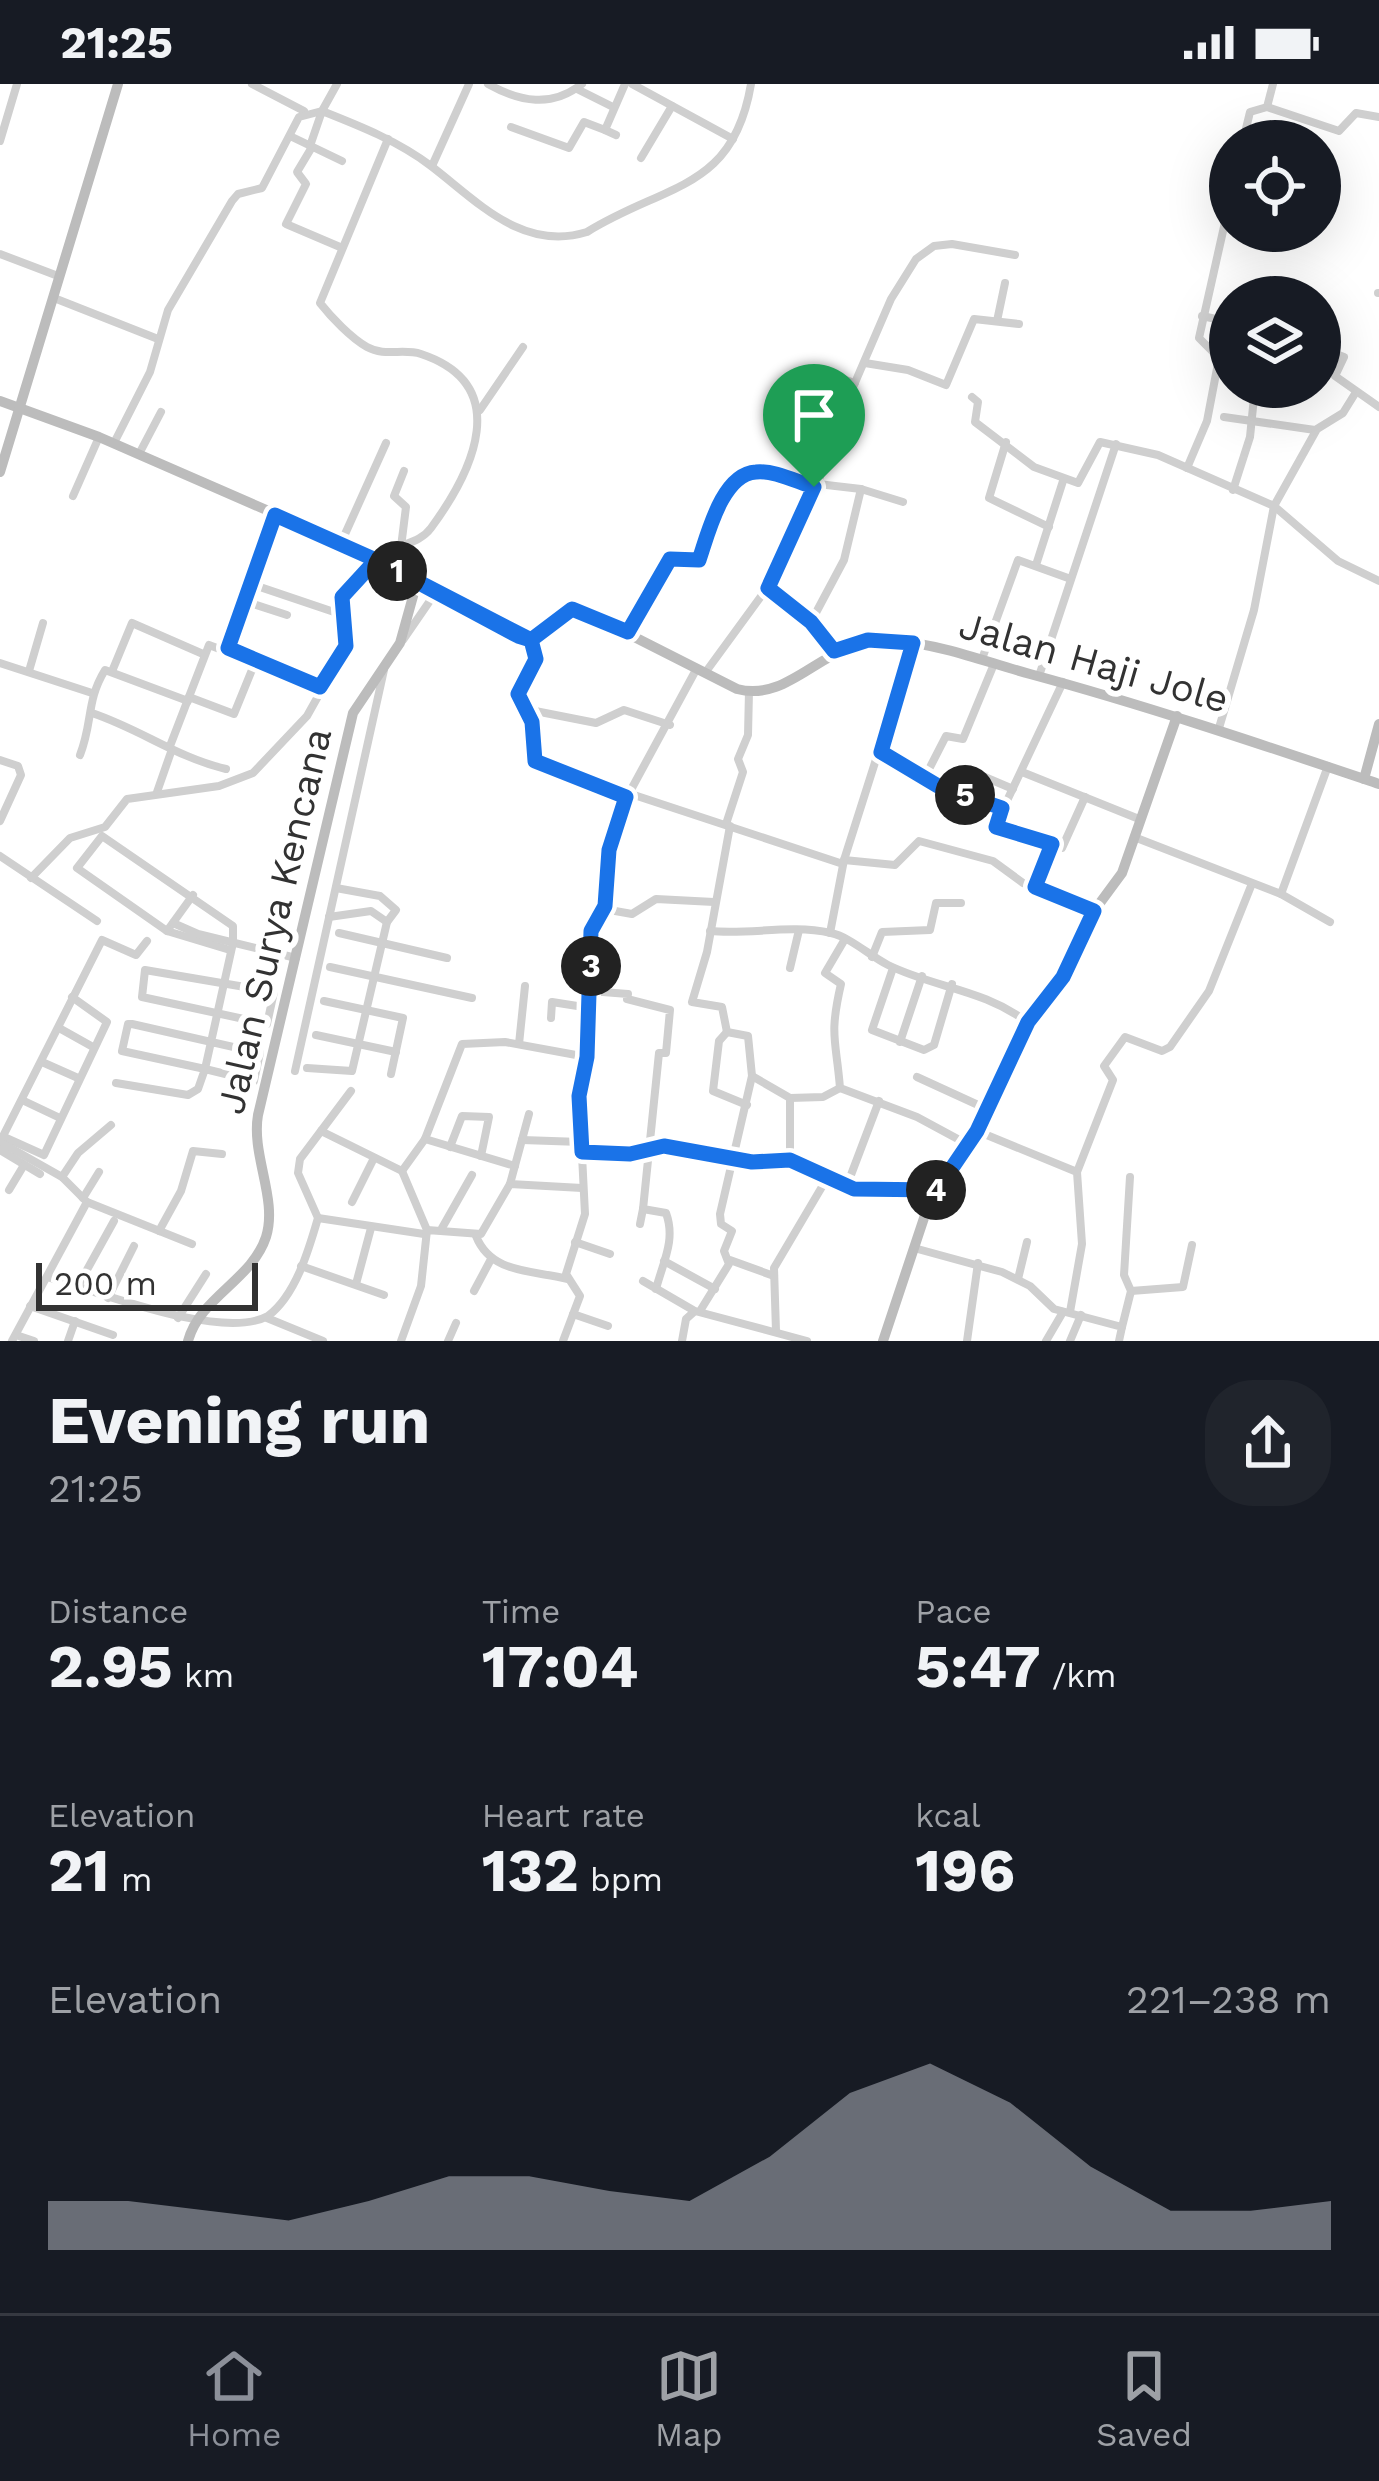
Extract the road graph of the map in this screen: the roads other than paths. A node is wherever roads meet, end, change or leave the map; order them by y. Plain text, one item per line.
1 (17, 84) edge
2 (118, 84) edge
3 (252, 84) edge
4 (337, 84) edge
5 (469, 84) edge
6 (488, 84) edge
7 (628, 84) edge
8 (751, 84) edge
9 (1273, 84) edge
10 (579, 86) edge
11 (672, 106) junction
12 (613, 107) junction
13 (1267, 107) junction
14 (322, 111) junction
15 (305, 112) junction
16 (1378, 114) edge
17 (1248, 120) edge
18 (511, 127) dead end
19 (605, 130) junction
20 (616, 135) dead end
21 (290, 136) junction
22 (388, 139) junction
23 (733, 139) junction
24 (0, 141) edge
25 (311, 146) junction
26 (641, 158) dead end
27 (342, 161) dead end
28 (432, 166) junction
29 (340, 247) junction
30 (1217, 252) edge
31 (0, 254) edge
32 (1015, 255) dead end
33 (58, 276) junction
34 (1005, 283) dead end
35 (52, 298) junction
36 (1202, 316) junction
37 (1209, 318) edge
38 (997, 321) junction
39 (1019, 324) dead end
40 (158, 339) junction
41 (523, 347) dead end
42 (865, 363) junction
43 (827, 374) dead end
44 (1341, 380) edge
45 (855, 383) junction
46 (1356, 392) junction
47 (972, 397) dead end
48 (0, 401) edge
49 (1379, 407) edge
50 (18, 408) junction
51 (1254, 408) edge
52 (479, 411) junction
53 (161, 412) dead end
54 (1224, 417) dead end
55 (1253, 417) junction
56 (1317, 429) junction
57 (99, 437) junction
58 (1006, 442) junction
59 (114, 443) junction
60 (386, 443) dead end
61 (1116, 444) junction
62 (140, 454) junction
63 (1187, 468) junction
64 (404, 471) dead end
65 (0, 472) edge
66 (1063, 480) junction
67 (816, 486) junction
68 (861, 489) junction
69 (1233, 490) junction
70 (73, 496) dead end
71 (903, 502) dead end
72 (1274, 506) junction
73 (275, 515) junction
74 (1049, 527) junction
75 (340, 543) junction
76 (401, 547) junction
77 (378, 560) junction
78 (1036, 565) junction
79 (1069, 578) junction
80 (1379, 581) edge
81 (417, 582) junction
82 (251, 584) junction
83 (768, 588) junction
84 (436, 592) junction
85 (244, 601) junction
86 (341, 614) junction
87 (287, 615) dead end
88 (811, 622) junction
89 (44, 623) dead end
90 (628, 632) junction
91 (531, 640) junction
92 (400, 643) junction
93 (913, 643) junction
94 (228, 648) junction
95 (834, 651) junction
96 (203, 654) junction
97 (256, 660) junction
98 (988, 661) junction
99 (0, 663) edge
100 (112, 669) junction
101 (384, 669) junction
102 (29, 671) junction
103 (701, 671) junction
104 (1039, 677) junction
105 (1063, 682) junction
106 (320, 687) junction
107 (749, 691) junction
108 (92, 693) junction
109 (189, 699) junction
110 (525, 709) junction
111 (88, 712) junction
112 (1177, 716) junction
113 (670, 724) junction
114 (1379, 724) edge
115 (1219, 728) junction
116 (170, 749) junction
117 (881, 752) junction
118 (80, 755) dead end
119 (0, 760) edge
120 (1328, 766) junction
121 (226, 769) dead end
122 (966, 769) dead end
123 (1022, 772) junction
124 (926, 775) junction
125 (1364, 779) junction
126 (1379, 784) edge
127 (1013, 788) junction
128 (157, 792) junction
129 (627, 795) junction
130 (1085, 797) junction
131 (1002, 808) junction
132 (1139, 819) junction
133 (0, 820) edge
134 (728, 823) junction
135 (1134, 837) junction
136 (1052, 844) junction
137 (59, 855) dead end
138 (0, 856) edge
139 (844, 862) junction
140 (77, 868) junction
141 (31, 878) junction
142 (1251, 886) junction
143 (1035, 887) junction
144 (336, 888) junction
145 (1281, 894) junction
146 (193, 895) junction
147 (714, 902) junction
148 (961, 903) dead end
149 (604, 909) junction
150 (1094, 911) junction
151 (329, 917) junction
152 (97, 921) dead end
153 (387, 922) junction
154 (1330, 922) dead end
155 (170, 927) junction
156 (799, 930) junction
157 (710, 932) junction
158 (340, 933) dead end
159 (830, 933) junction
160 (845, 939) junction
161 (147, 940) dead end
162 (382, 944) junction
163 (231, 947) junction
164 (872, 956) junction
165 (298, 958) junction
166 (447, 958) dead end
167 (330, 968) dead end
168 (790, 968) dead end
169 (893, 968) junction
170 (922, 976) junction
171 (374, 977) junction
172 (224, 981) junction
173 (952, 985) junction
174 (525, 986) dead end
175 (590, 991) junction
176 (72, 998) junction
177 (472, 998) dead end
178 (325, 1001) dead end
179 (590, 1008) junction
180 (366, 1010) junction
181 (218, 1013) junction
182 (551, 1018) dead end
183 (1028, 1022) junction
184 (58, 1028) junction
185 (728, 1032) junction
186 (316, 1035) dead end
187 (212, 1042) junction
188 (900, 1042) junction
189 (358, 1044) junction
190 (519, 1044) junction
191 (93, 1047) junction
192 (396, 1052) junction
193 (587, 1057) junction
194 (42, 1062) junction
195 (307, 1068) dead end
196 (205, 1069) junction
197 (295, 1071) dead end
198 (391, 1074) dead end
199 (752, 1076) junction
200 (917, 1076) dead end
201 (78, 1078) junction
202 (116, 1084) dead end
203 (840, 1088) junction
204 (351, 1091) dead end
205 (790, 1098) junction
206 (22, 1100) junction
207 (879, 1101) junction
208 (747, 1105) junction
209 (988, 1110) junction
210 (529, 1114) dead end
211 (60, 1118) junction
212 (111, 1126) dead end
213 (321, 1131) junction
214 (977, 1131) junction
215 (424, 1139) junction
216 (522, 1140) junction
217 (1, 1143) edge
218 (967, 1144) junction
219 (450, 1147) junction
220 (581, 1147) junction
221 (647, 1150) junction
222 (222, 1154) dead end
223 (481, 1156) junction
224 (374, 1158) junction
225 (734, 1158) junction
226 (790, 1160) junction
227 (24, 1165) junction
228 (515, 1166) junction
229 (402, 1171) junction
230 (99, 1172) dead end
231 (1077, 1172) junction
232 (40, 1174) dead end
233 (472, 1175) dead end
234 (62, 1177) junction
235 (1130, 1177) dead end
236 (826, 1180) junction
237 (510, 1184) junction
238 (582, 1187) junction
239 (846, 1187) junction
240 (9, 1190) dead end
241 (937, 1190) junction
242 (85, 1200) junction
243 (352, 1202) dead end
244 (643, 1209) junction
245 (318, 1217) junction
246 (114, 1221) dead end
247 (640, 1224) dead end
248 (371, 1228) junction
249 (442, 1228) junction
250 (159, 1231) junction
251 (426, 1232) junction
252 (476, 1236) junction
253 (575, 1242) junction
254 (1028, 1242) dead end
255 (192, 1244) dead end
256 (1192, 1245) dead end
257 (134, 1246) dead end
258 (914, 1248) junction
259 (610, 1254) dead end
260 (730, 1260) junction
261 (490, 1261) junction
262 (664, 1261) junction
263 (978, 1263) junction
264 (301, 1266) junction
265 (206, 1274) dead end
266 (774, 1276) junction
267 (47, 1277) junction
268 (568, 1279) junction
269 (1018, 1279) junction
270 (643, 1281) dead end
271 (356, 1284) junction
272 (78, 1286) junction
273 (656, 1289) junction
274 (716, 1289) junction
275 (474, 1291) dead end
276 (1131, 1291) junction
277 (384, 1295) dead end
278 (108, 1298) junction
279 (30, 1306) junction
280 (697, 1311) junction
281 (1071, 1313) junction
282 (573, 1314) junction
283 (178, 1318) junction
284 (267, 1318) junction
285 (75, 1321) junction
286 (196, 1322) junction
287 (456, 1323) dead end
288 (608, 1326) dead end
289 (1122, 1327) junction
290 (776, 1331) junction
291 (113, 1335) dead end
292 (14, 1338) edge
293 (34, 1341) edge
294 (68, 1341) edge
295 (188, 1341) edge
296 (323, 1341) edge
297 (400, 1341) edge
298 (448, 1341) edge
299 (563, 1341) edge
300 (682, 1341) edge
301 (807, 1341) edge
302 (883, 1341) edge
303 (967, 1341) edge
304 (1046, 1341) edge
305 (1070, 1341) edge
306 (1119, 1341) edge

1 - 24 street
2 - 33 main road
3 - 15 street
4 - 14 street
5 - 28 street
6 - 10 street
7 - 11 street
7 - 12 street
8 - 23 street
9 - 13 street
10 - 12 street
11 - 23 street
11 - 26 street
12 - 19 street
13 - 16 street
13 - 17 street
14 - 15 street
14 - 22 street
14 - 25 street
15 - 21 street
18 - 19 street
19 - 20 street
21 - 25 street
21 - 40 street
22 - 28 street
22 - 29 street
23 - 28 street
25 - 27 street
25 - 29 street
29 - 52 street
30 - 36 street
31 - 33 street
32 - 42 street
33 - 35 main road
34 - 38 street
35 - 40 street
35 - 50 main road
36 - 37 street
36 - 63 street
38 - 39 street
38 - 42 street
40 - 59 street
41 - 52 street
42 - 45 street
43 - 45 street
44 - 46 street
45 - 67 street
46 - 49 street
46 - 56 street
47 - 58 street
48 - 50 main road
50 - 57 main road
50 - 65 main road
51 - 55 street
52 - 76 street
53 - 62 street
54 - 55 street
55 - 56 street
55 - 69 street
56 - 72 street
57 - 59 main road
57 - 70 street
58 - 66 street
58 - 74 street
59 - 62 main road
60 - 75 street
61 - 63 street
61 - 66 street
61 - 79 street
62 - 73 main road
63 - 69 street
64 - 76 street
66 - 74 street
67 - 68 street
67 - 83 street
67 - 90 street
68 - 71 street
68 - 88 street
69 - 72 street
72 - 80 street
72 - 115 street
73 - 75 main road
73 - 82 street
74 - 78 street
75 - 77 main road
76 - 77 street
77 - 81 main road
77 - 86 street
78 - 79 street
78 - 98 street
79 - 104 street
81 - 84 main road
81 - 92 main road, Jalan Surya Kencana
82 - 85 street
82 - 86 street
83 - 88 street
83 - 103 street
84 - 91 main road
84 - 92 street, Jalan Surya Kencana
85 - 87 street
85 - 94 street
86 - 106 street
88 - 95 street
89 - 102 street
90 - 91 main road
90 - 103 main road
91 - 110 street
92 - 101 main road, Jalan Surya Kencana
93 - 95 main road, Jalan Haji Jole
93 - 98 main road, Jalan Haji Jole
93 - 117 street
94 - 96 street
94 - 97 street
95 - 107 main road, Jalan Haji Jole
96 - 100 street
96 - 109 street
97 - 106 street
97 - 109 street
98 - 104 main road, Jalan Haji Jole
98 - 124 street
99 - 102 street
100 - 108 street
100 - 109 street
101 - 144 street
101 - 165 main road, Jalan Surya Kencana
102 - 108 street
103 - 107 main road
103 - 113 street
104 - 105 main road, Jalan Haji Jole
105 - 112 main road, Jalan Haji Jole
105 - 123 street
106 - 128 street
107 - 134 street
108 - 111 street
109 - 116 street
110 - 113 street
110 - 129 street
111 - 116 street
111 - 118 street
112 - 115 main road, Jalan Haji Jole
112 - 132 main road
113 - 129 street
114 - 125 main road
115 - 120 main road, Jalan Haji Jole
116 - 121 street
116 - 128 street
117 - 124 street
117 - 139 street
119 - 133 street
120 - 125 main road, Jalan Haji Jole
120 - 145 street
122 - 127 street
123 - 127 street
123 - 130 street
124 - 131 street
125 - 126 main road, Jalan Haji Jole
127 - 131 street
128 - 141 street
129 - 134 street
129 - 149 street
130 - 132 street
130 - 136 street
131 - 136 street
132 - 135 main road
134 - 139 street
134 - 147 street
135 - 142 street
135 - 150 main road
136 - 143 street
137 - 140 street
138 - 141 street
139 - 143 street
139 - 159 street
140 - 146 street
140 - 155 street
141 - 152 street
142 - 145 street
142 - 231 street
143 - 150 street
144 - 151 street
144 - 153 street
145 - 154 street
146 - 155 street
146 - 163 street
147 - 149 street
147 - 157 street
148 - 164 street
149 - 175 street
150 - 183 main road
151 - 153 street
151 - 197 street
153 - 162 street
155 - 163 street
156 - 157 street
156 - 159 street
156 - 168 street
157 - 185 street
158 - 162 street
159 - 160 street
160 - 164 street
160 - 203 street
161 - 176 street
162 - 166 street
162 - 171 street
163 - 165 street
163 - 172 street
164 - 169 street
165 - 286 main road, Jalan Surya Kencana
167 - 171 street
169 - 170 street
169 - 188 street
170 - 173 street
170 - 188 street
171 - 177 street
171 - 180 street
172 - 181 street
172 - 181 street
172 - 181 street
173 - 183 street
173 - 188 street
174 - 190 street
175 - 179 street
175 - 221 street
176 - 184 street
176 - 191 street
178 - 180 street
179 - 182 street
179 - 193 street
180 - 189 street
180 - 192 street
181 - 187 street
183 - 209 main road
184 - 191 street
184 - 194 street
185 - 199 street
185 - 208 street
186 - 189 street
187 - 196 street
187 - 196 street
187 - 196 street
189 - 192 street
189 - 195 street
190 - 193 street
190 - 215 street
191 - 201 street
192 - 198 street
193 - 220 street
194 - 201 street
194 - 206 street
196 - 202 street
199 - 205 street
199 - 208 street
200 - 209 street
201 - 211 street
203 - 205 street
203 - 207 street
204 - 213 street
205 - 226 street
206 - 211 street
206 - 217 street
207 - 218 street
207 - 239 street
208 - 225 street
209 - 214 main road
210 - 216 street
211 - 217 street
212 - 234 street
213 - 224 street
213 - 245 street
214 - 218 main road
214 - 231 street
215 - 219 street
215 - 229 street
216 - 220 street
216 - 228 street
217 - 227 street
217 - 234 street
218 - 241 main road
219 - 223 street
219 - 223 street
220 - 221 street
220 - 238 street
221 - 225 street
221 - 244 street
222 - 250 street
223 - 228 street
224 - 229 street
224 - 243 street
225 - 226 street
225 - 260 street
226 - 236 street
227 - 232 street
227 - 240 street
228 - 237 street
229 - 251 street
230 - 242 street
231 - 281 street
233 - 249 street
234 - 242 street
235 - 276 street
236 - 239 street
236 - 266 street
237 - 238 street
237 - 252 street
238 - 253 street
239 - 241 street
241 - 258 main road
242 - 250 street
242 - 267 street
244 - 247 street
244 - 262 street
245 - 248 street
245 - 264 street
246 - 272 street
248 - 251 street
248 - 271 street
249 - 251 street
249 - 252 street
250 - 255 street
251 - 297 street
252 - 261 street
253 - 259 street
253 - 268 street
254 - 269 street
256 - 276 street
257 - 278 street
258 - 263 street
258 - 302 main road
260 - 266 street
260 - 274 street
261 - 268 street
261 - 275 street
262 - 273 street
262 - 274 street
263 - 269 street
263 - 303 street
264 - 271 street
264 - 284 street
265 - 283 street
266 - 290 street
267 - 272 street
267 - 279 street
268 - 282 street
269 - 281 street
270 - 273 street
271 - 277 street
272 - 278 street
273 - 280 street
274 - 280 street
276 - 289 street
278 - 283 street
279 - 285 street
279 - 292 street
280 - 290 street
280 - 300 street
281 - 289 street
281 - 304 street
281 - 305 street
282 - 288 street
282 - 299 street
283 - 286 street
284 - 286 street
284 - 296 street
285 - 291 street
285 - 294 street
286 - 295 main road, Jalan Surya Kencana
287 - 298 street
289 - 306 street
290 - 301 street
292 - 293 street

